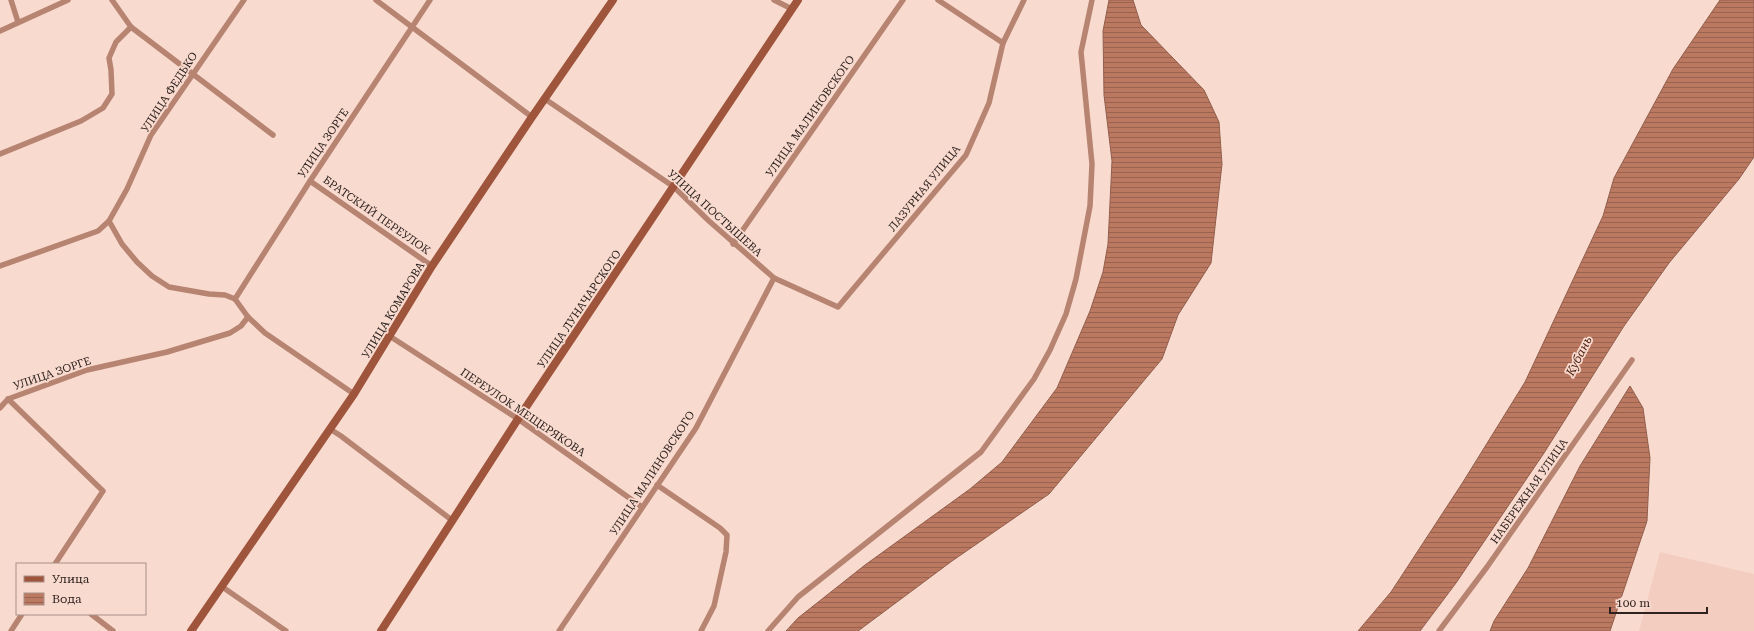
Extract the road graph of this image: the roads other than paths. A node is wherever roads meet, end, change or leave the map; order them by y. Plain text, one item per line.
1 (11, 0) edge
2 (68, 0) edge
3 (112, 0) edge
4 (244, 0) edge
5 (376, 0) edge
6 (430, 0) edge
7 (613, 0) edge
8 (774, 0) edge
9 (798, 0) edge
10 (903, 0) edge
11 (938, 0) edge
12 (1024, 0) edge
13 (1092, 0) edge
14 (792, 9) junction
15 (18, 22) junction
16 (413, 27) junction
17 (131, 28) junction
18 (0, 31) edge
19 (1003, 43) junction
20 (193, 72) junction
21 (545, 99) junction
22 (532, 117) junction
23 (273, 135) dead end
24 (0, 154) edge
25 (310, 181) junction
26 (674, 187) junction
27 (109, 221) junction
28 (733, 244) junction
29 (0, 266) edge
30 (432, 266) junction
31 (774, 278) junction
32 (235, 299) junction
33 (838, 306) joint
34 (248, 317) junction
35 (391, 337) junction
36 (1632, 360) dead end
37 (354, 394) junction
38 (8, 399) junction
39 (0, 408) edge
40 (518, 419) junction
41 (330, 429) junction
42 (657, 485) junction
43 (642, 507) junction
44 (453, 521) junction
45 (56, 563) edge
46 (221, 586) junction
47 (21, 615) edge
48 (92, 615) edge
49 (11, 631) edge
50 (113, 631) edge
51 (191, 631) edge
52 (286, 631) edge
53 (381, 631) edge
54 (559, 631) edge
55 (701, 631) edge
56 (768, 631) edge
57 (1439, 631) edge

1 - 15 street
2 - 15 street
3 - 17 street
4 - 20 street, УЛИЦА ФЕДЬКО
5 - 16 street
6 - 16 street, УЛИЦА ЗОРГЕ
7 - 21 street, УЛИЦА КОМАРОВА
8 - 14 street
9 - 14 street, УЛИЦА ЛУНАЧАРСКОГО
10 - 28 street, УЛИЦА МАЛИНОВСКОГО
11 - 19 street
12 - 19 street, ЛАЗУРНАЯ УЛИЦА
13 - 56 street
14 - 26 street, УЛИЦА ЛУНАЧАРСКОГО
15 - 18 street
16 - 22 street
16 - 25 street, УЛИЦА ЗОРГЕ
17 - 20 street
17 - 24 street
19 - 33 street, ЛАЗУРНАЯ УЛИЦА
20 - 23 street
20 - 27 street, УЛИЦА ФЕДЬКО
21 - 22 street, УЛИЦА КОМАРОВА
21 - 26 street, УЛИЦА ПОСТЫШЕВА
22 - 30 street, УЛИЦА КОМАРОВА
25 - 30 street, БРАТСКИЙ ПЕРЕУЛОК
25 - 32 street, УЛИЦА ЗОРГЕ
26 - 28 street, УЛИЦА ПОСТЫШЕВА
26 - 40 street, УЛИЦА ЛУНАЧАРСКОГО
27 - 29 street, УЛИЦА ФЕДЬКО
27 - 32 street
28 - 31 street, УЛИЦА ПОСТЫШЕВА
30 - 35 street, УЛИЦА КОМАРОВА
31 - 33 street, УЛИЦА ПОСТЫШЕВА
31 - 42 street, УЛИЦА МАЛИНОВСКОГО
32 - 34 street
34 - 37 street
34 - 38 street, УЛИЦА ЗОРГЕ
35 - 37 street, УЛИЦА КОМАРОВА
35 - 40 street, ПЕРЕУЛОК МЕЩЕРЯКОВА
36 - 57 street, НАБЕРЕЖНАЯ УЛИЦА
37 - 41 street, УЛИЦА КОМАРОВА
38 - 39 street, УЛИЦА ЗОРГЕ
38 - 45 street
40 - 43 street, ПЕРЕУЛОК МЕЩЕРЯКОВА
40 - 44 street, УЛИЦА ЛУНАЧАРСКОГО
41 - 44 street
41 - 46 street, УЛИЦА КОМАРОВА
42 - 43 street, УЛИЦА МАЛИНОВСКОГО
42 - 55 street
43 - 54 street, УЛИЦА МАЛИНОВСКОГО
44 - 53 street, УЛИЦА ЛУНАЧАРСКОГО
46 - 51 street, УЛИЦА КОМАРОВА
46 - 52 street
47 - 49 street
48 - 50 street

